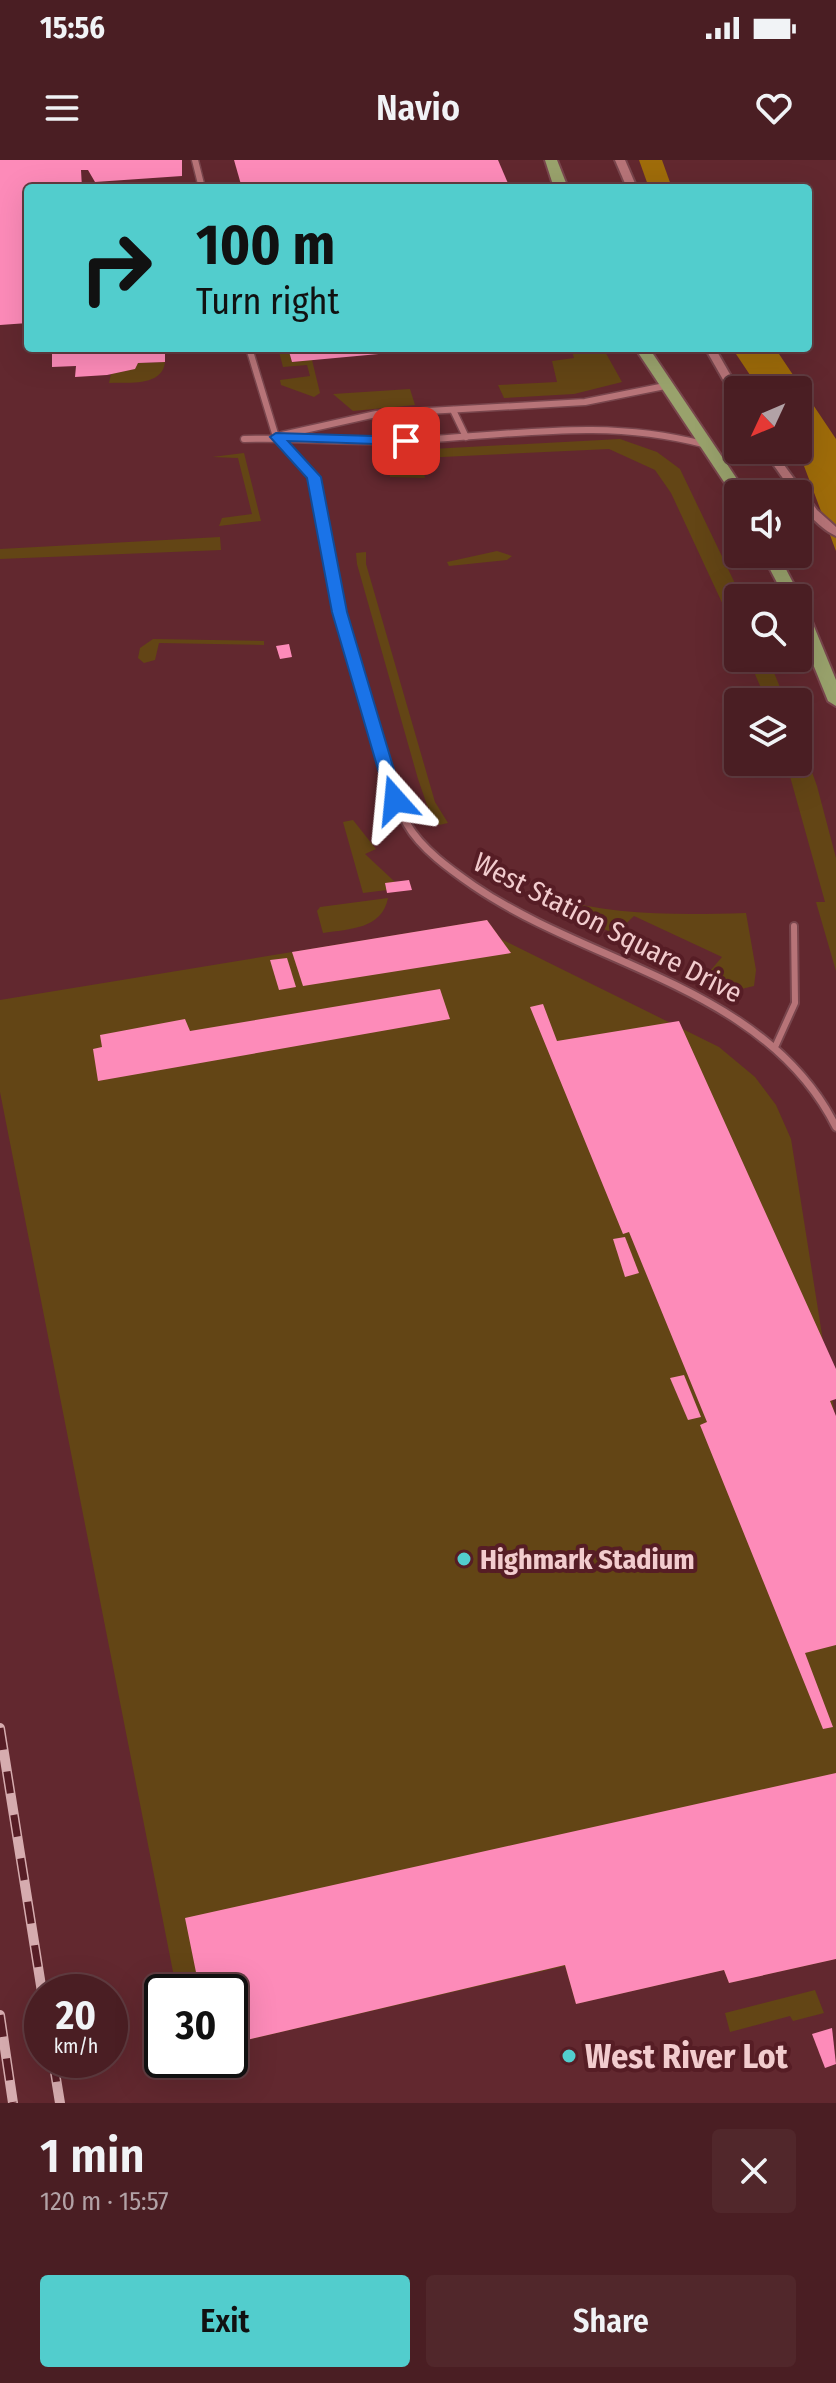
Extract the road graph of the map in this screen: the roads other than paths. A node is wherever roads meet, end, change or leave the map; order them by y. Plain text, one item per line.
1 (195, 160) edge
2 (551, 160) edge
3 (620, 160) edge
4 (201, 184) edge
5 (560, 184) edge
6 (630, 184) edge
7 (250, 352) edge
8 (644, 352) edge
9 (712, 352) edge
10 (726, 376) edge
11 (665, 386) junction
12 (453, 410) junction
13 (276, 437) junction
14 (466, 437) junction
15 (244, 439) dead end
16 (703, 444) junction
17 (778, 464) edge
18 (729, 480) edge
19 (836, 533) edge
20 (812, 642) edge
21 (836, 701) edge
22 (794, 926) dead end
23 (776, 1045) junction
24 (836, 1127) edge

1 - 4 street
2 - 5 main road
3 - 6 street
7 - 13 street, West Station Square Drive
8 - 11 main road
9 - 10 street
11 - 12 street
11 - 16 main road
12 - 13 street
12 - 14 street
13 - 14 street
13 - 15 street
13 - 23 street, West Station Square Drive
14 - 16 street
16 - 18 main road
17 - 19 street
20 - 21 main road
22 - 23 lane
23 - 24 street, West Station Square Drive

